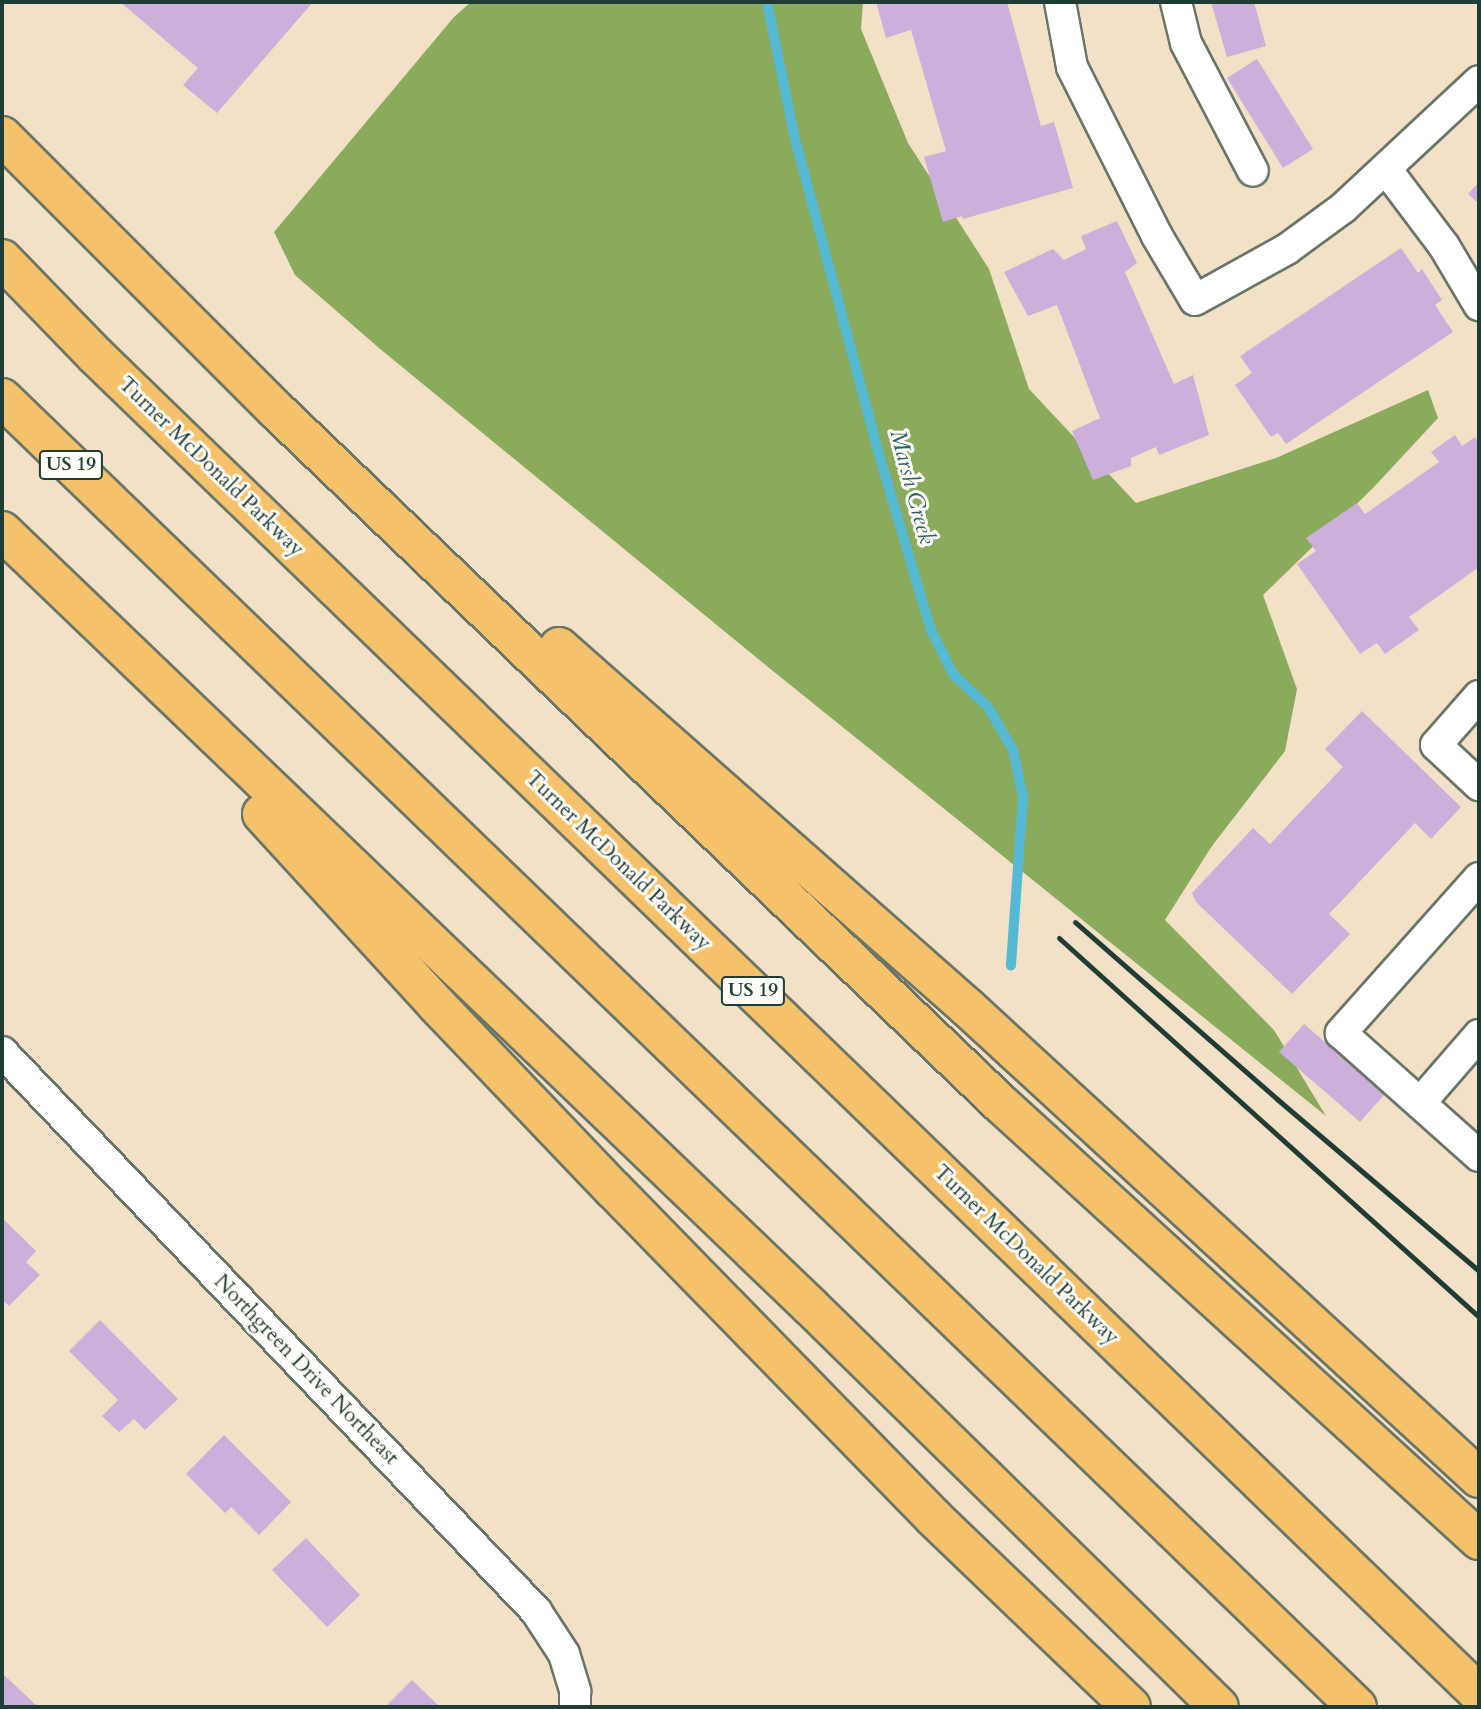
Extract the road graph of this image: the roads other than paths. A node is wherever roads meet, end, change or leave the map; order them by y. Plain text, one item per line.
1 (1060, 2) edge
2 (1176, 2) edge
3 (1479, 80) edge
4 (2, 136) edge
5 (1386, 169) junction
6 (1253, 171) dead end
7 (2, 260) edge
8 (1479, 305) edge
9 (2, 398) edge
10 (2, 531) edge
11 (463, 590) junction
12 (90, 617) junction
13 (1479, 696) edge
14 (1479, 785) edge
15 (1479, 878) edge
16 (1479, 1035) edge
17 (2, 1052) edge
18 (1420, 1103) junction
19 (1479, 1156) edge
20 (1479, 1478) edge
21 (1479, 1540) edge
22 (1479, 1694) edge
23 (575, 1707) edge
24 (1131, 1707) edge
25 (1219, 1707) edge
26 (1357, 1707) edge

1 - 5 street
2 - 6 street
3 - 5 street
4 - 11 highway
5 - 8 street
7 - 22 highway, Turner McDonald Parkway / US 19
9 - 26 highway, US 19
10 - 12 highway
11 - 20 highway
11 - 21 highway
12 - 24 highway
12 - 25 highway
13 - 14 street
15 - 18 street
16 - 18 street
17 - 23 street, Northgreen Drive Northeast
18 - 19 street

